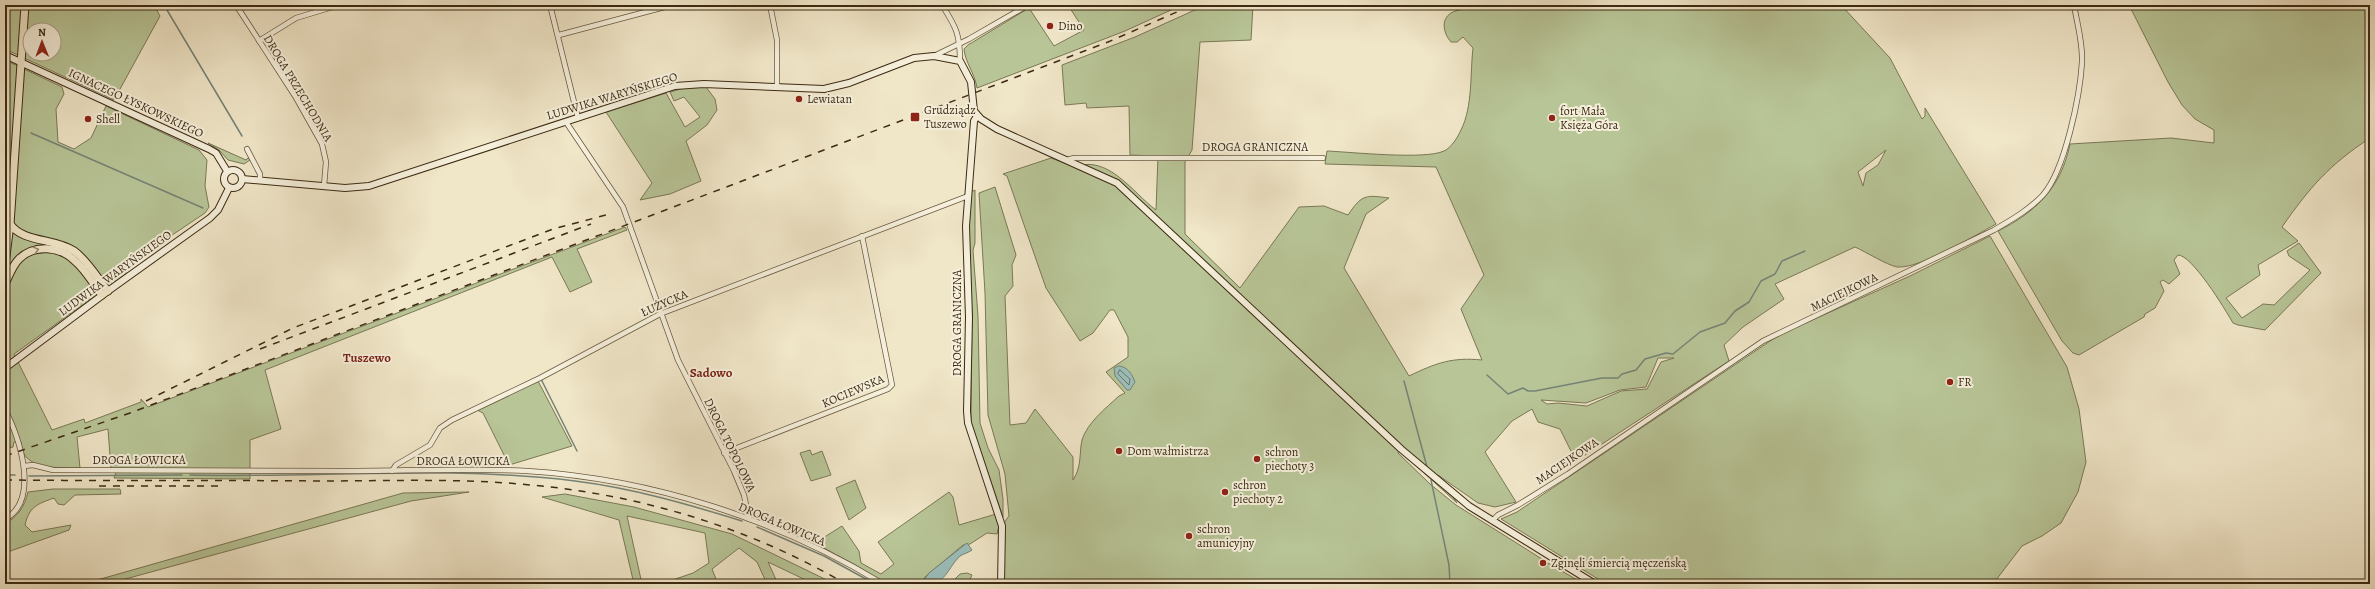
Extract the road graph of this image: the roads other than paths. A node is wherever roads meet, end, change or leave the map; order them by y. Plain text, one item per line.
1 (25, 5) edge
2 (236, 5) edge
3 (339, 5) edge
4 (550, 5) edge
5 (672, 5) edge
6 (770, 5) edge
7 (942, 5) edge
8 (1028, 5) edge
9 (2074, 5) edge
10 (559, 35) junction
11 (259, 41) junction
12 (960, 44) junction
13 (5, 55) edge
14 (934, 56) junction
15 (960, 61) junction
16 (21, 62) junction
17 (777, 87) junction
18 (977, 116) junction
19 (578, 118) junction
20 (566, 122) junction
21 (247, 149) dead end
22 (1323, 158) dead end
23 (1067, 160) junction
24 (228, 171) junction
25 (242, 179) junction
26 (260, 179) junction
27 (324, 186) junction
28 (229, 188) junction
29 (968, 196) junction
30 (8, 224) edge
31 (862, 236) junction
32 (5, 264) edge
33 (5, 284) edge
34 (105, 293) junction
35 (660, 314) junction
36 (5, 368) edge
37 (5, 410) edge
38 (724, 452) junction
39 (24, 466) junction
40 (392, 471) junction
41 (5, 519) edge
42 (749, 519) junction
43 (1492, 521) junction
44 (883, 584) edge
45 (1001, 584) edge
46 (1595, 584) edge

1 - 16 main road
2 - 11 street, DROGA PRZECHODNIA
3 - 11 street
4 - 10 street
5 - 10 street
6 - 17 street
7 - 12 street, DROGA GRANICZNA
8 - 12 street, LUDWIKA WARYŃSKIEGO
9 - 43 street, MACIEJKOWA
10 - 19 street
11 - 27 street, DROGA PRZECHODNIA
12 - 14 street, LUDWIKA WARYŃSKIEGO
12 - 15 street, DROGA GRANICZNA
13 - 16 street, IGNACEGO ŁYSKOWSKIEGO
14 - 15 street
14 - 17 street, LUDWIKA WARYŃSKIEGO
15 - 18 street, DROGA GRANICZNA
16 - 24 street, IGNACEGO ŁYSKOWSKIEGO
16 - 30 main road
17 - 19 street, LUDWIKA WARYŃSKIEGO
18 - 23 street
18 - 29 street, DROGA GRANICZNA
19 - 20 street, LUDWIKA WARYŃSKIEGO
20 - 27 street, LUDWIKA WARYŃSKIEGO
20 - 35 street, DROGA TOPOLOWA
21 - 26 street
22 - 23 street, DROGA GRANICZNA
23 - 43 street
24 - 25 street
24 - 28 street
25 - 26 street, LUDWIKA WARYŃSKIEGO
25 - 28 street
26 - 27 street, LUDWIKA WARYŃSKIEGO
28 - 34 street, LUDWIKA WARYŃSKIEGO
29 - 31 street, ŁUŻYCKA
29 - 45 street, DROGA GRANICZNA
30 - 32 main road
30 - 34 main road
31 - 35 street, ŁUŻYCKA
31 - 38 street, KOCIEWSKA
33 -> 34 main road
34 - 36 street, LUDWIKA WARYŃSKIEGO
35 - 38 street, DROGA TOPOLOWA
35 - 40 street, ŁUŻYCKA
37 - 39 street
38 - 42 street, DROGA TOPOLOWA
39 - 40 street, DROGA ŁOWICKA
39 - 41 street
40 - 42 street, DROGA ŁOWICKA
42 - 44 street, DROGA ŁOWICKA
43 - 46 street

